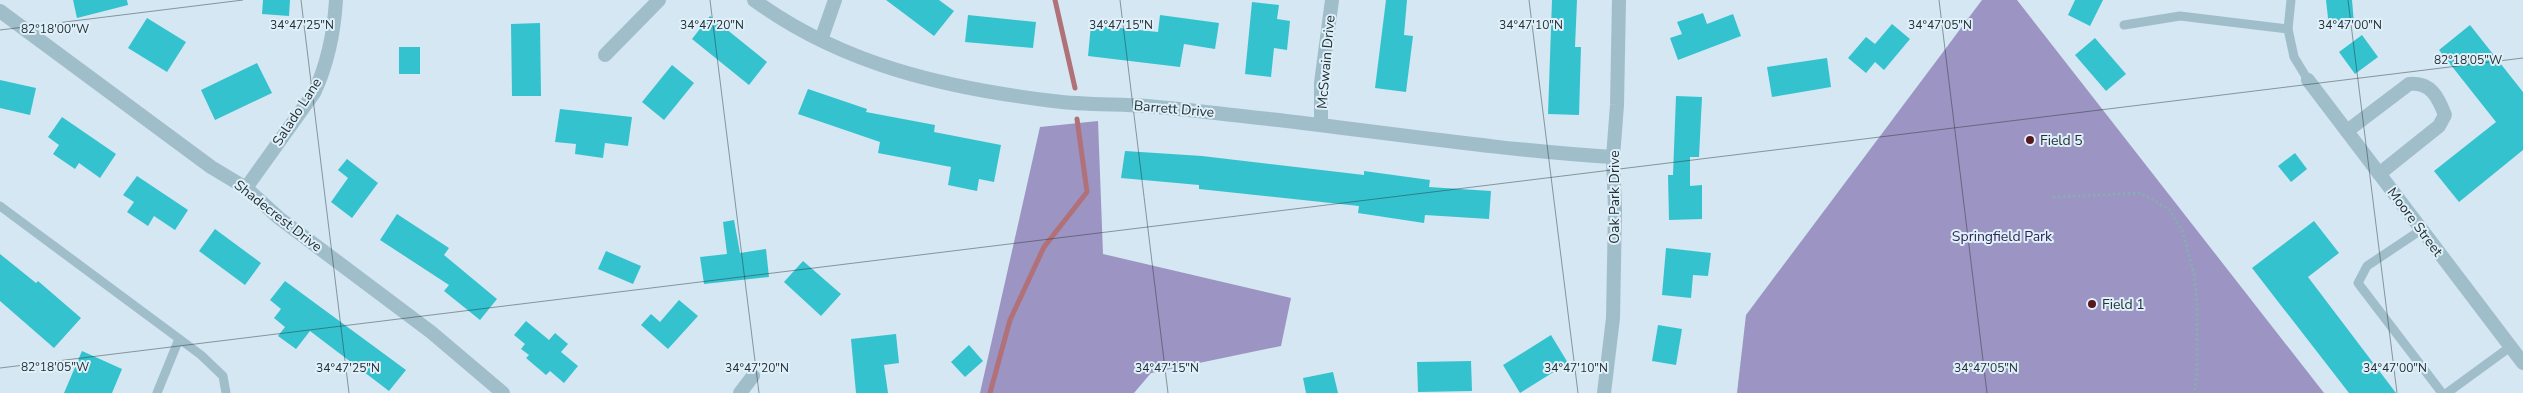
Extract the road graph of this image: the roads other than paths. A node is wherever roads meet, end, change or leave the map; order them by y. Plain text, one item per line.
1 (336, 0) edge
2 (659, 0) edge
3 (754, 0) edge
4 (835, 0) edge
5 (1332, 0) edge
6 (1619, 0) edge
7 (2291, 0) edge
8 (0, 11) edge
9 (2124, 25) dead end
10 (2288, 29) junction
11 (822, 40) junction
12 (605, 55) dead end
13 (2308, 80) joint
14 (1321, 125) junction
15 (2347, 131) junction
16 (1613, 157) junction
17 (2379, 174) junction
18 (246, 188) junction
19 (0, 206) edge
20 (2421, 230) junction
21 (179, 339) junction
22 (2510, 346) junction
23 (2523, 363) edge
24 (753, 376) dead end
25 (158, 393) edge
26 (226, 393) edge
27 (503, 393) edge
28 (740, 393) edge
29 (1604, 393) edge
30 (2442, 393) edge
31 (2447, 393) edge

1 - 18 street, Salado Lane
2 - 12 street
3 - 11 street, Barrett Drive
4 - 11 street
5 - 14 street, McSwain Drive
6 - 16 street, Oak Park Drive
7 - 10 lane
8 - 18 street, Shadecrest Drive
9 - 10 lane
10 - 13 lane
11 - 14 street, Barrett Drive
13 - 15 street, Moore Street
14 - 16 street, Barrett Drive
15 - 17 street, Moore Street
15 - 17 street
16 - 29 street, Oak Park Drive
17 - 20 street, Moore Street
18 - 27 street, Shadecrest Drive
19 - 21 lane
20 - 22 street, Moore Street
20 - 30 lane
21 - 25 lane
21 - 26 lane
22 - 23 street, Moore Street
22 - 31 lane
24 - 28 street

